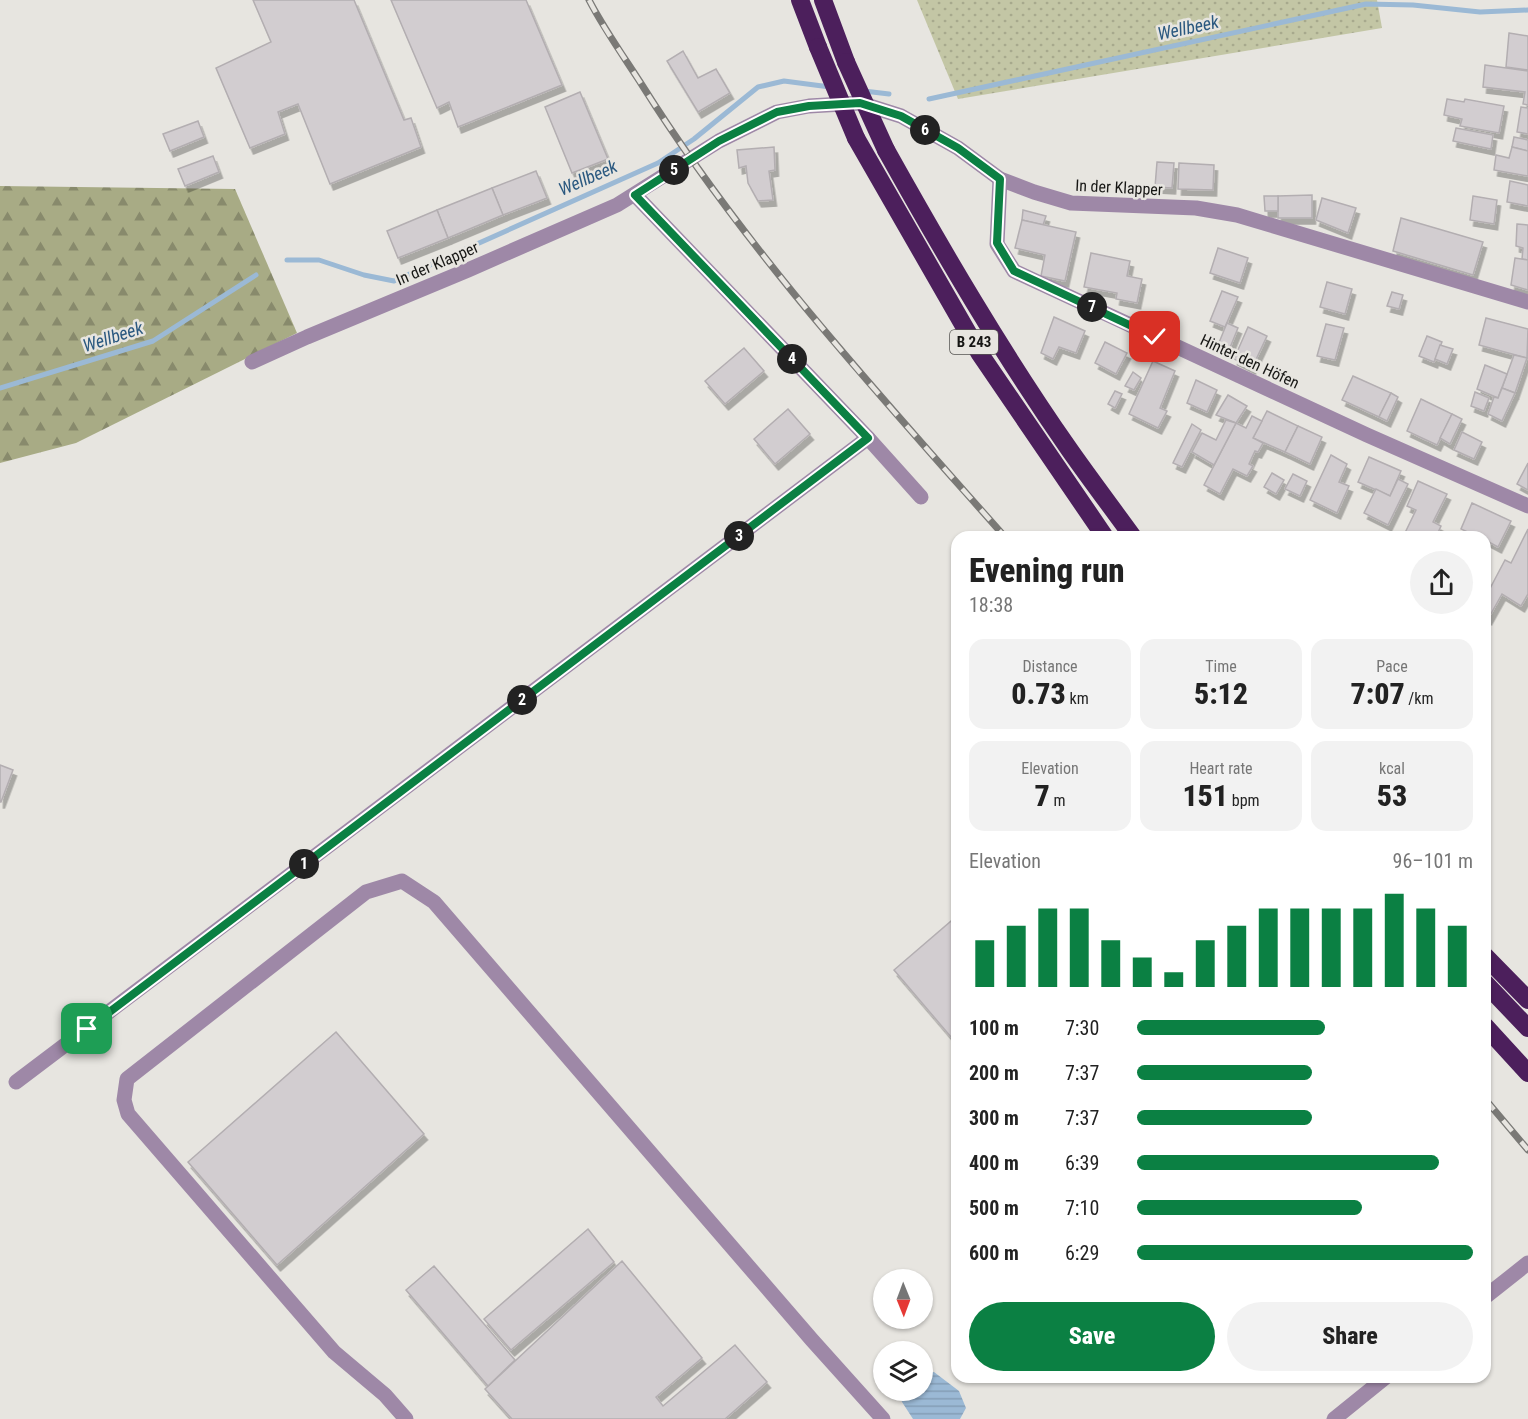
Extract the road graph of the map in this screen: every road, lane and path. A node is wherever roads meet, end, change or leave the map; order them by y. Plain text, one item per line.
1 (793, 0) edge
2 (824, 0) edge
3 (803, 8) edge
4 (1000, 179) junction
5 (635, 195) junction
6 (1528, 302) edge
7 (252, 362) dead end
8 (868, 438) junction
9 (921, 497) dead end
10 (1528, 506) edge
11 (1101, 531) edge
12 (1129, 531) edge
13 (1491, 962) edge
14 (1491, 989) edge
15 (1528, 1000) edge
16 (1528, 1028) edge
17 (1491, 1033) edge
18 (1528, 1073) edge
19 (16, 1082) dead end
20 (1528, 1263) edge
21 (1491, 1292) edge
22 (1379, 1383) edge
23 (406, 1419) edge
24 (883, 1419) edge
25 (1334, 1419) edge

1 - 3 highway
2 - 12 highway, B 243, bridge
3 - 11 highway, B 243, bridge
4 - 5 street, In der Klapper
4 - 6 street, In der Klapper
4 - 10 street, Hinter den Höfen
5 - 7 street, In der Klapper
5 - 8 street
8 - 9 street
8 - 19 street
13 - 15 highway
14 - 16 highway
17 - 18 highway
20 - 21 street
22 - 25 street
23 - 24 street

